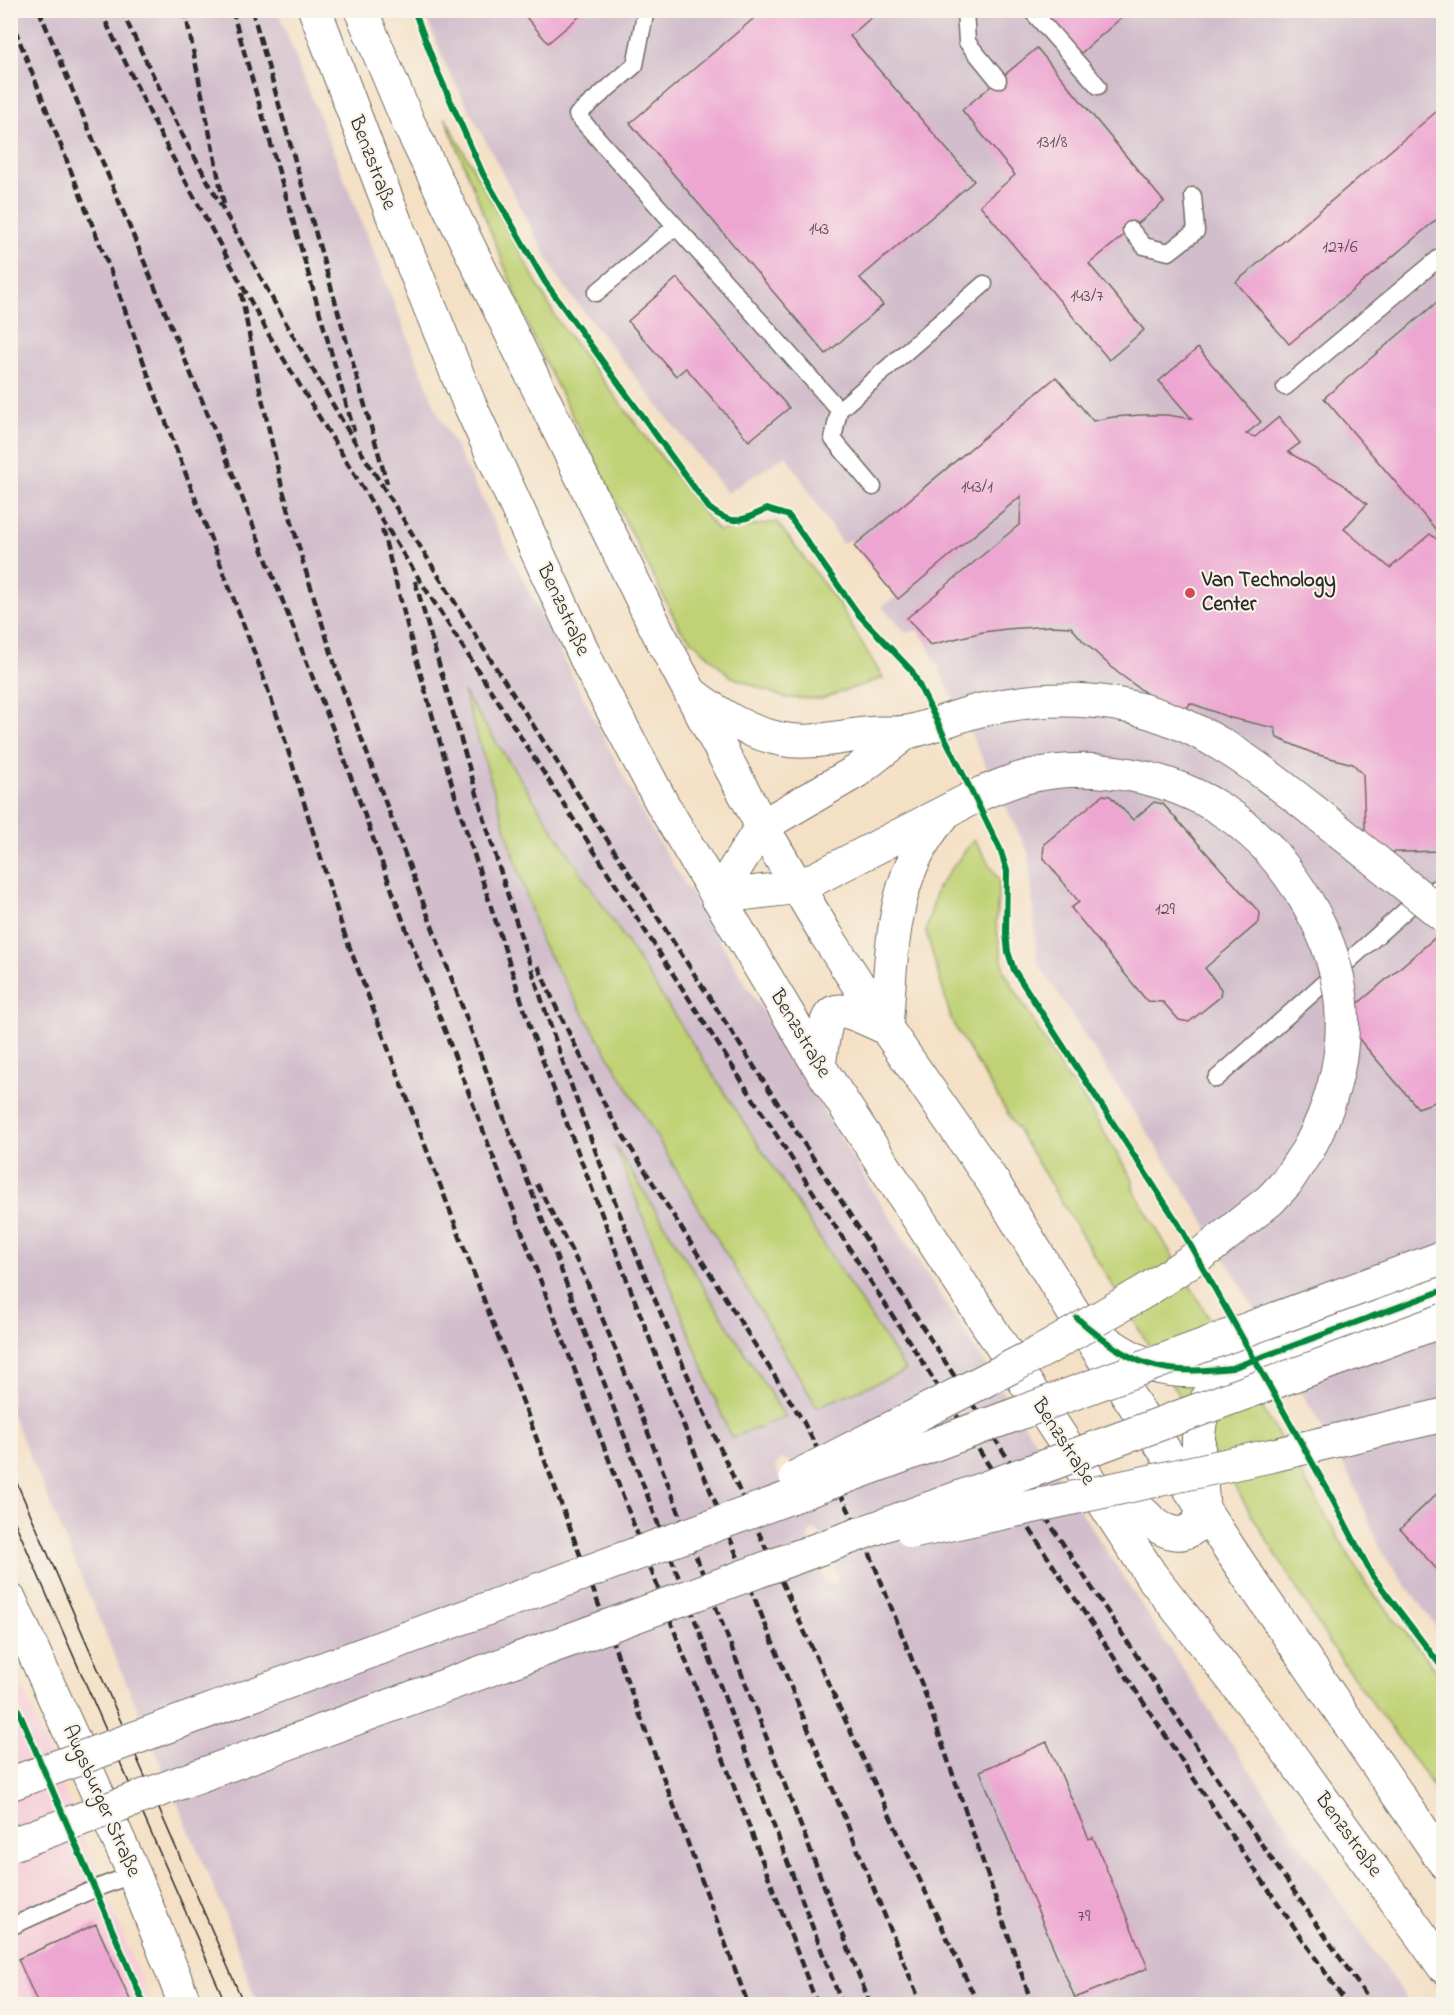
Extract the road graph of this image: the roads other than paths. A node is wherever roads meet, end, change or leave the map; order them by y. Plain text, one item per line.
1 (315, 10) edge
2 (361, 10) edge
3 (645, 10) edge
4 (965, 10) edge
5 (1031, 10) edge
6 (998, 80) dead end
7 (1098, 86) dead end
8 (1193, 196) dead end
9 (676, 225) junction
10 (1131, 230) dead end
11 (1443, 254) edge
12 (984, 284) dead end
13 (596, 293) dead end
14 (1285, 387) dead end
15 (839, 410) junction
16 (873, 487) dead end
17 (692, 694) junction
18 (907, 732) junction
19 (948, 811) junction
20 (762, 826) junction
21 (1443, 885) edge
22 (799, 887) junction
23 (717, 897) junction
24 (1443, 916) edge
25 (886, 1028) junction
26 (819, 1066) junction
27 (1216, 1078) dead end
28 (1443, 1257) edge
29 (1443, 1290) edge
30 (1077, 1318) junction
31 (1443, 1320) edge
32 (1232, 1368) junction
33 (1443, 1415) edge
34 (1091, 1486) junction
35 (1203, 1508) junction
36 (677, 1539) junction
37 (794, 1558) junction
38 (10, 1600) edge
39 (10, 1784) edge
40 (10, 1845) edge
41 (1443, 1862) edge
42 (134, 1874) junction
43 (10, 1927) edge
44 (1443, 1967) edge
45 (185, 2004) edge

1 - 23 main road, Benzstraße
2 - 17 main road
3 - 9 lane
4 - 6 lane
5 - 7 lane
8 - 10 lane
9 - 13 lane
9 - 15 lane
11 - 14 lane
12 - 15 lane
15 - 16 lane
17 - 18 main road
17 - 20 main road
18 - 20 main road
18 - 24 main road, bridge
19 - 22 main road
19 - 25 main road
19 - 36 main road, bridge
20 - 22 main road
20 - 23 main road
21 - 27 lane
22 - 23 main road
22 - 25 main road
23 - 26 main road, Benzstraße
25 - 26 main road
25 - 30 main road
26 - 34 main road, Benzstraße
28 - 36 main road, bridge
29 - 32 main road
30 - 32 main road
30 - 35 main road
31 - 37 main road, bridge
32 - 35 main road
33 - 37 main road, bridge
34 - 35 main road
34 - 44 main road, Benzstraße
35 - 41 main road
36 - 39 main road, bridge
37 - 40 main road, bridge
38 - 42 main road, Augsburger Straße
42 - 43 lane
42 - 45 main road, Augsburger Straße

